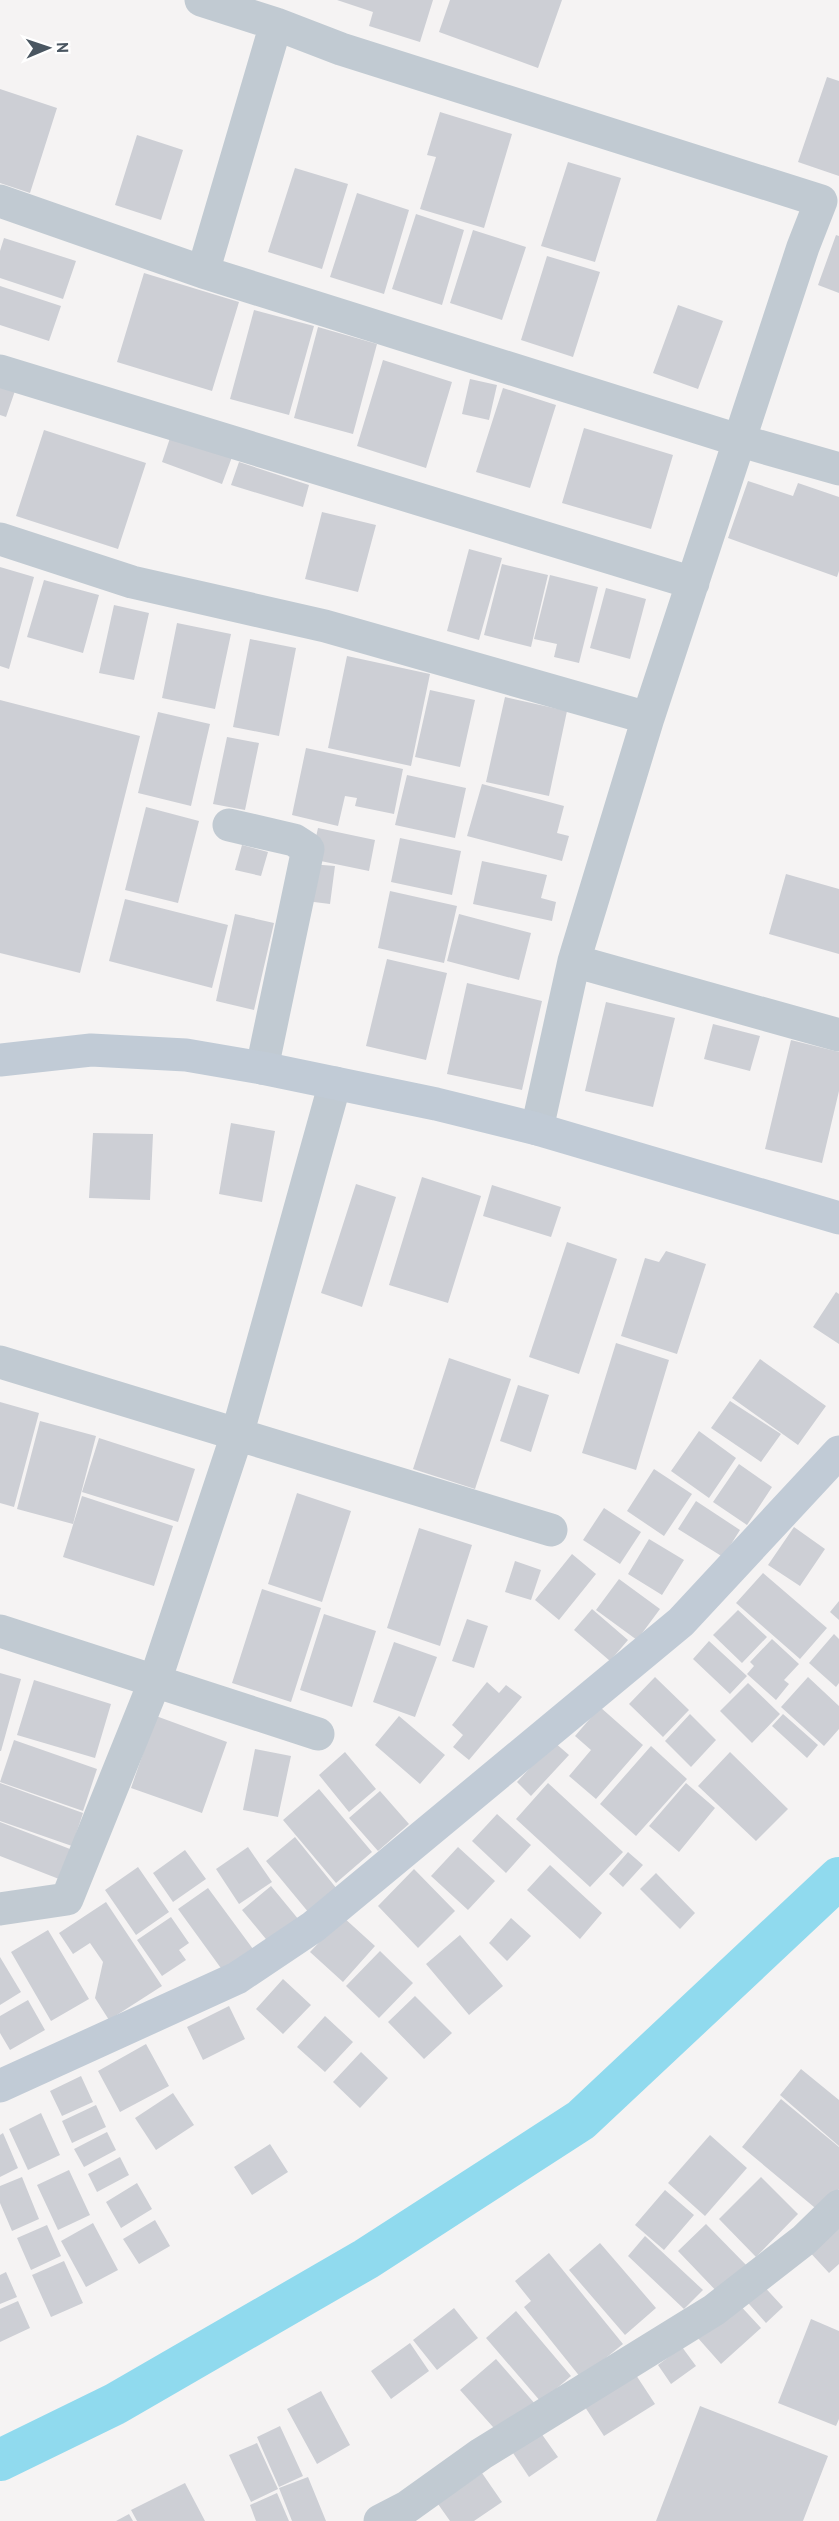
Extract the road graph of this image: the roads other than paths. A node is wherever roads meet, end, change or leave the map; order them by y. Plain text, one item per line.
1 (201, 0) edge
2 (276, 24) junction
3 (0, 201) edge
4 (830, 203) edge
5 (203, 272) junction
6 (0, 371) edge
7 (741, 441) junction
8 (839, 469) edge
9 (0, 539) edge
10 (693, 583) junction
11 (648, 718) junction
12 (229, 825) dead end
13 (574, 961) junction
14 (839, 1035) edge
15 (0, 1060) edge
16 (262, 1068) junction
17 (335, 1083) junction
18 (537, 1129) junction
19 (839, 1218) edge
20 (0, 1362) edge
21 (237, 1435) junction
22 (839, 1452) edge
23 (551, 1530) dead end
24 (0, 1631) edge
25 (154, 1681) junction
26 (318, 1734) dead end
27 (0, 1909) edge
28 (0, 2086) edge
29 (839, 2206) edge
30 (380, 2521) edge

1 - 2 street
2 - 4 street
2 - 5 street
3 - 5 street
4 - 7 street
5 - 7 street
6 - 10 street
7 - 8 street
7 - 10 street
9 - 11 street
10 - 11 street
11 - 13 street
12 - 16 street
13 - 14 street
13 - 18 street
15 - 16 street
16 - 17 street
17 - 18 street
17 - 21 street
18 - 19 street
20 - 21 street
21 - 23 street
21 - 25 street
22 - 28 street
24 - 25 street
25 - 26 street
25 - 27 street
29 - 30 street

